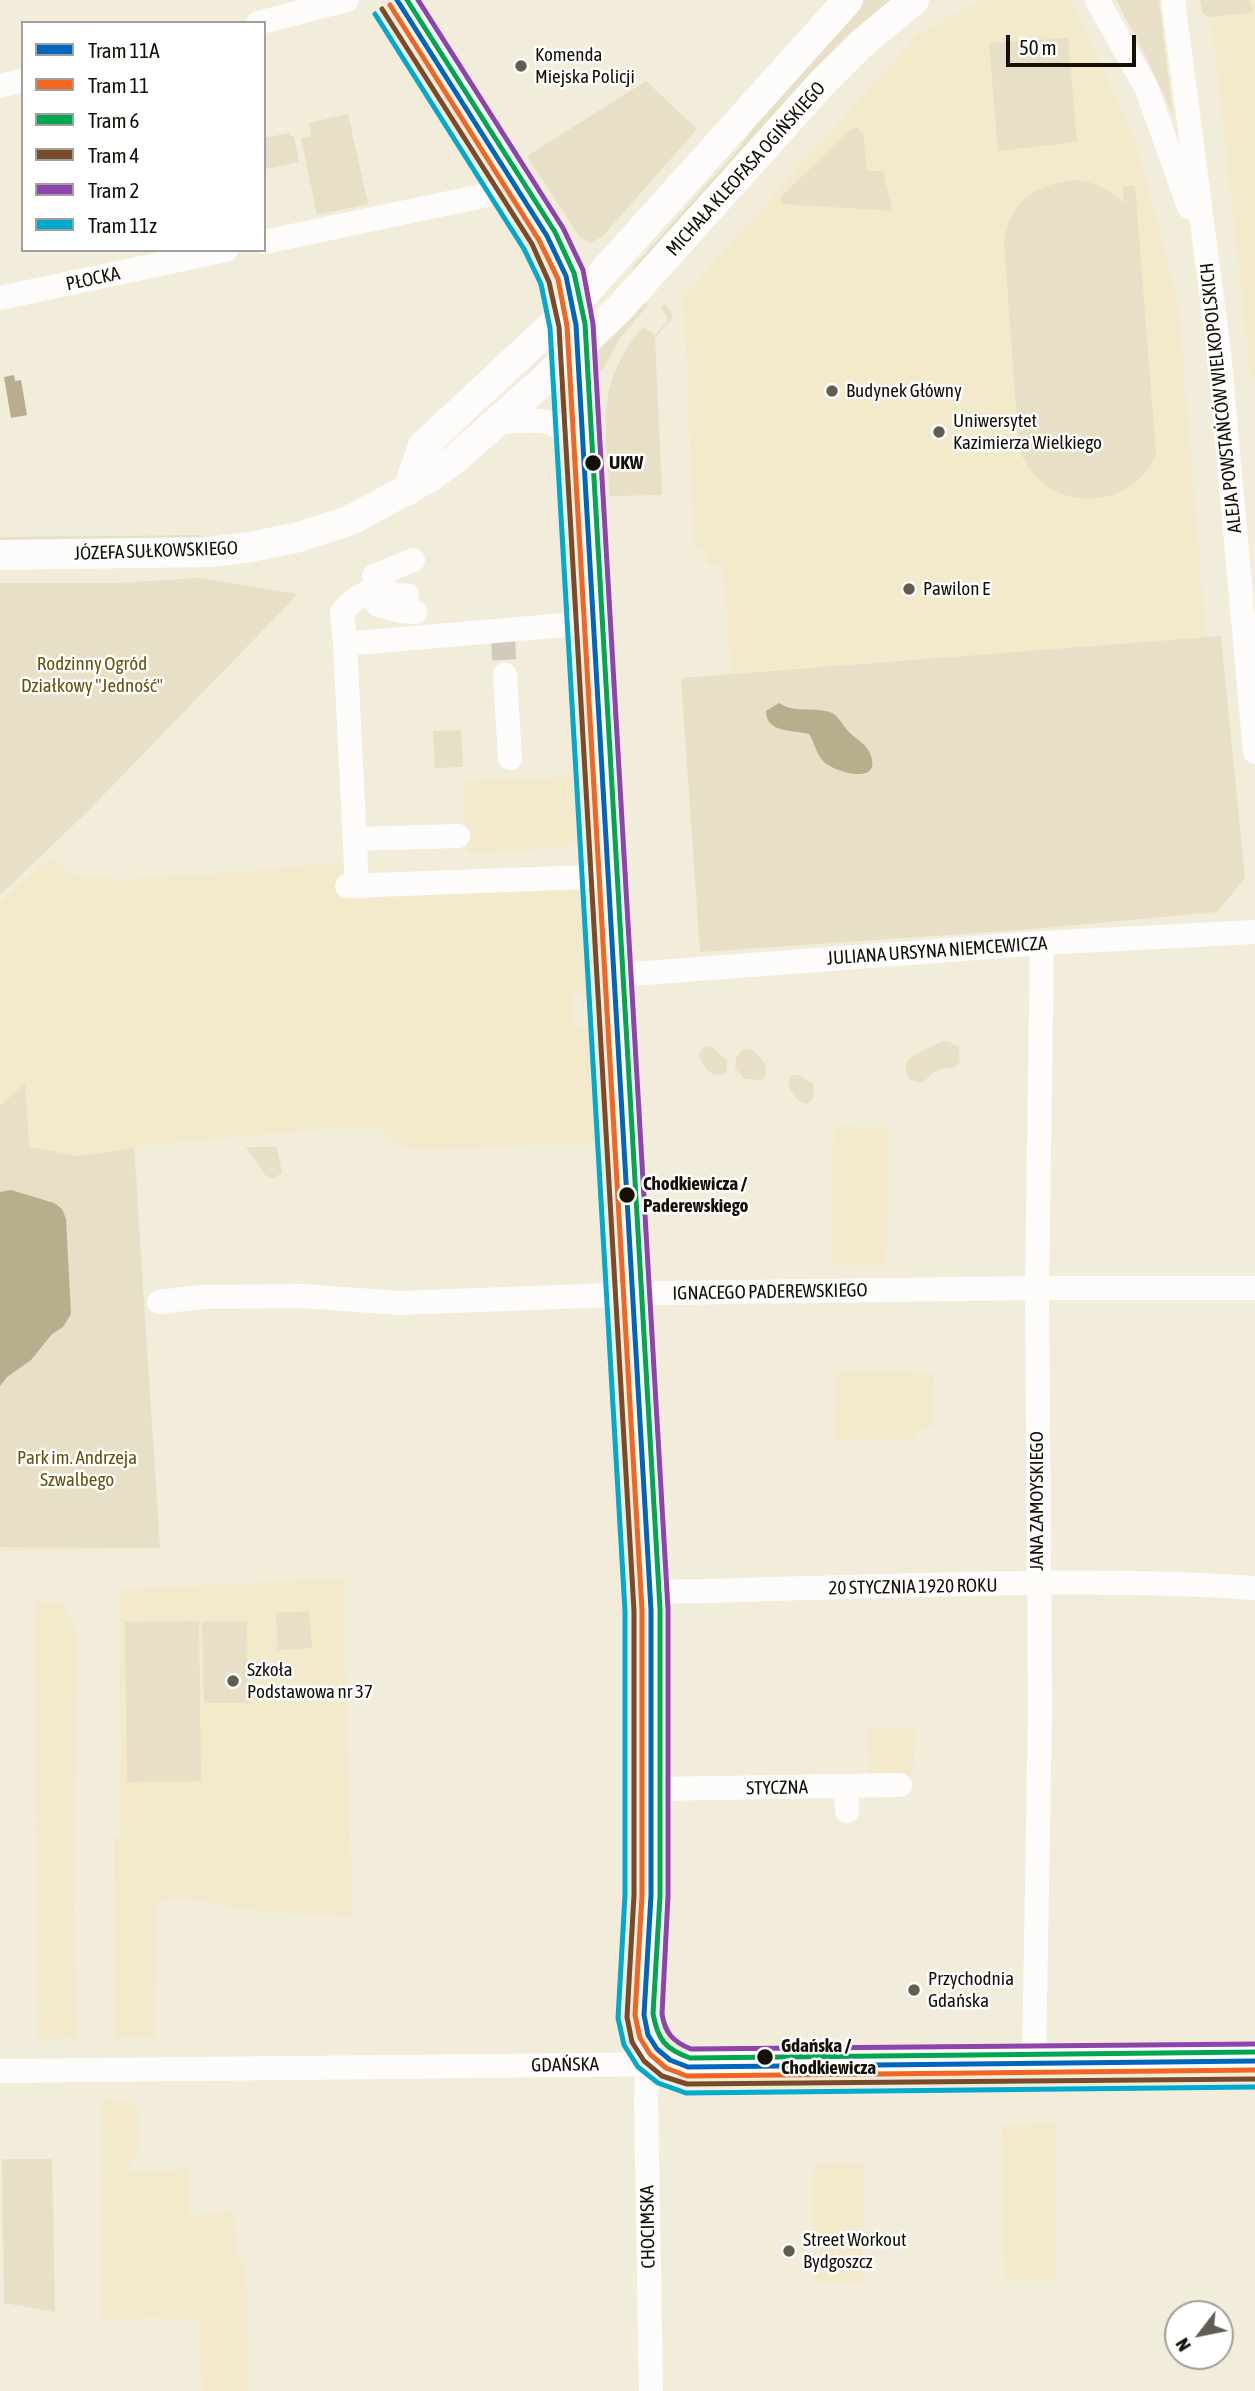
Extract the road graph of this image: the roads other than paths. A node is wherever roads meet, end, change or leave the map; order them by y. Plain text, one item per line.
1 (347, 0) edge
2 (402, 0) edge
3 (848, 0) edge
4 (914, 0) edge
5 (1097, 0) edge
6 (1173, 0) edge
7 (266, 21) edge
8 (21, 81) edge
9 (0, 86) edge
10 (487, 195) dead end
11 (266, 242) edge
12 (217, 252) edge
13 (1206, 253) junction
14 (0, 298) edge
15 (577, 302) junction
16 (583, 344) junction
17 (497, 422) junction
18 (590, 456) junction
19 (407, 491) junction
20 (0, 555) edge
21 (413, 560) dead end
22 (364, 594) junction
23 (411, 603) dead end
24 (599, 622) junction
25 (345, 644) junction
26 (505, 675) tunnel mouth
27 (1255, 752) edge
28 (510, 758) dead end
29 (458, 836) dead end
30 (355, 839) junction
31 (614, 876) junction
32 (1255, 932) edge
33 (1042, 943) junction
34 (619, 975) junction
35 (1037, 1288) junction
36 (1255, 1288) edge
37 (638, 1294) junction
38 (159, 1302) dead end
39 (1038, 1584) junction
40 (1255, 1588) edge
41 (655, 1592) junction
42 (900, 1785) dead end
43 (846, 1786) junction
44 (655, 1789) junction
45 (847, 1811) dead end
46 (1255, 2058) edge
47 (1034, 2060) junction
48 (647, 2064) junction
49 (0, 2071) edge
50 (651, 2391) edge

1 - 7 street
2 - 15 street, CHOCIMSKA
3 - 15 main road, MICHAŁA KLEOFASA OGIŃSKIEGO
4 - 16 main road, MICHAŁA KLEOFASA OGIŃSKIEGO
5 - 13 street, ALEJA POWSTAŃCÓW WIELKOPOLSKICH
6 - 13 street, ALEJA POWSTAŃCÓW WIELKOPOLSKICH
8 - 9 street
10 - 11 street
12 - 14 street, PŁOCKA
13 - 27 street, ALEJA POWSTAŃCÓW WIELKOPOLSKICH
15 - 16 street, CHOCIMSKA
15 - 19 main road
16 - 17 main road, JÓZEFA SUŁKOWSKIEGO
16 - 18 street, CHOCIMSKA
17 - 18 street
17 - 19 main road, JÓZEFA SUŁKOWSKIEGO
18 - 24 street, CHOCIMSKA
19 - 20 main road, JÓZEFA SUŁKOWSKIEGO
21 - 22 street
22 - 23 street
22 - 25 street
24 - 25 street
24 - 31 street, CHOCIMSKA
25 - 30 street
26 - 28 street
29 - 30 street
30 - 31 street
31 - 34 street, CHOCIMSKA
32 - 33 street, JULIANA URSYNA NIEMCEWICZA
33 - 34 street, JULIANA URSYNA NIEMCEWICZA
33 - 35 street, JANA ZAMOYSKIEGO
34 - 37 street, CHOCIMSKA
35 - 36 street, IGNACEGO PADEREWSKIEGO
35 - 37 street, IGNACEGO PADEREWSKIEGO
35 - 39 street, JANA ZAMOYSKIEGO
37 - 38 street, IGNACEGO PADEREWSKIEGO
37 - 41 street, CHOCIMSKA
39 - 40 street, 20 STYCZNIA 1920 ROKU
39 - 41 street, 20 STYCZNIA 1920 ROKU
39 - 47 street, JANA ZAMOYSKIEGO
41 - 44 street, CHOCIMSKA
42 - 43 street, STYCZNA
43 - 44 street, STYCZNA
43 - 45 street
44 - 48 street, CHOCIMSKA
46 - 47 street, GDAŃSKA
47 - 48 street, GDAŃSKA
48 - 49 street, GDAŃSKA
48 - 50 street, CHOCIMSKA

